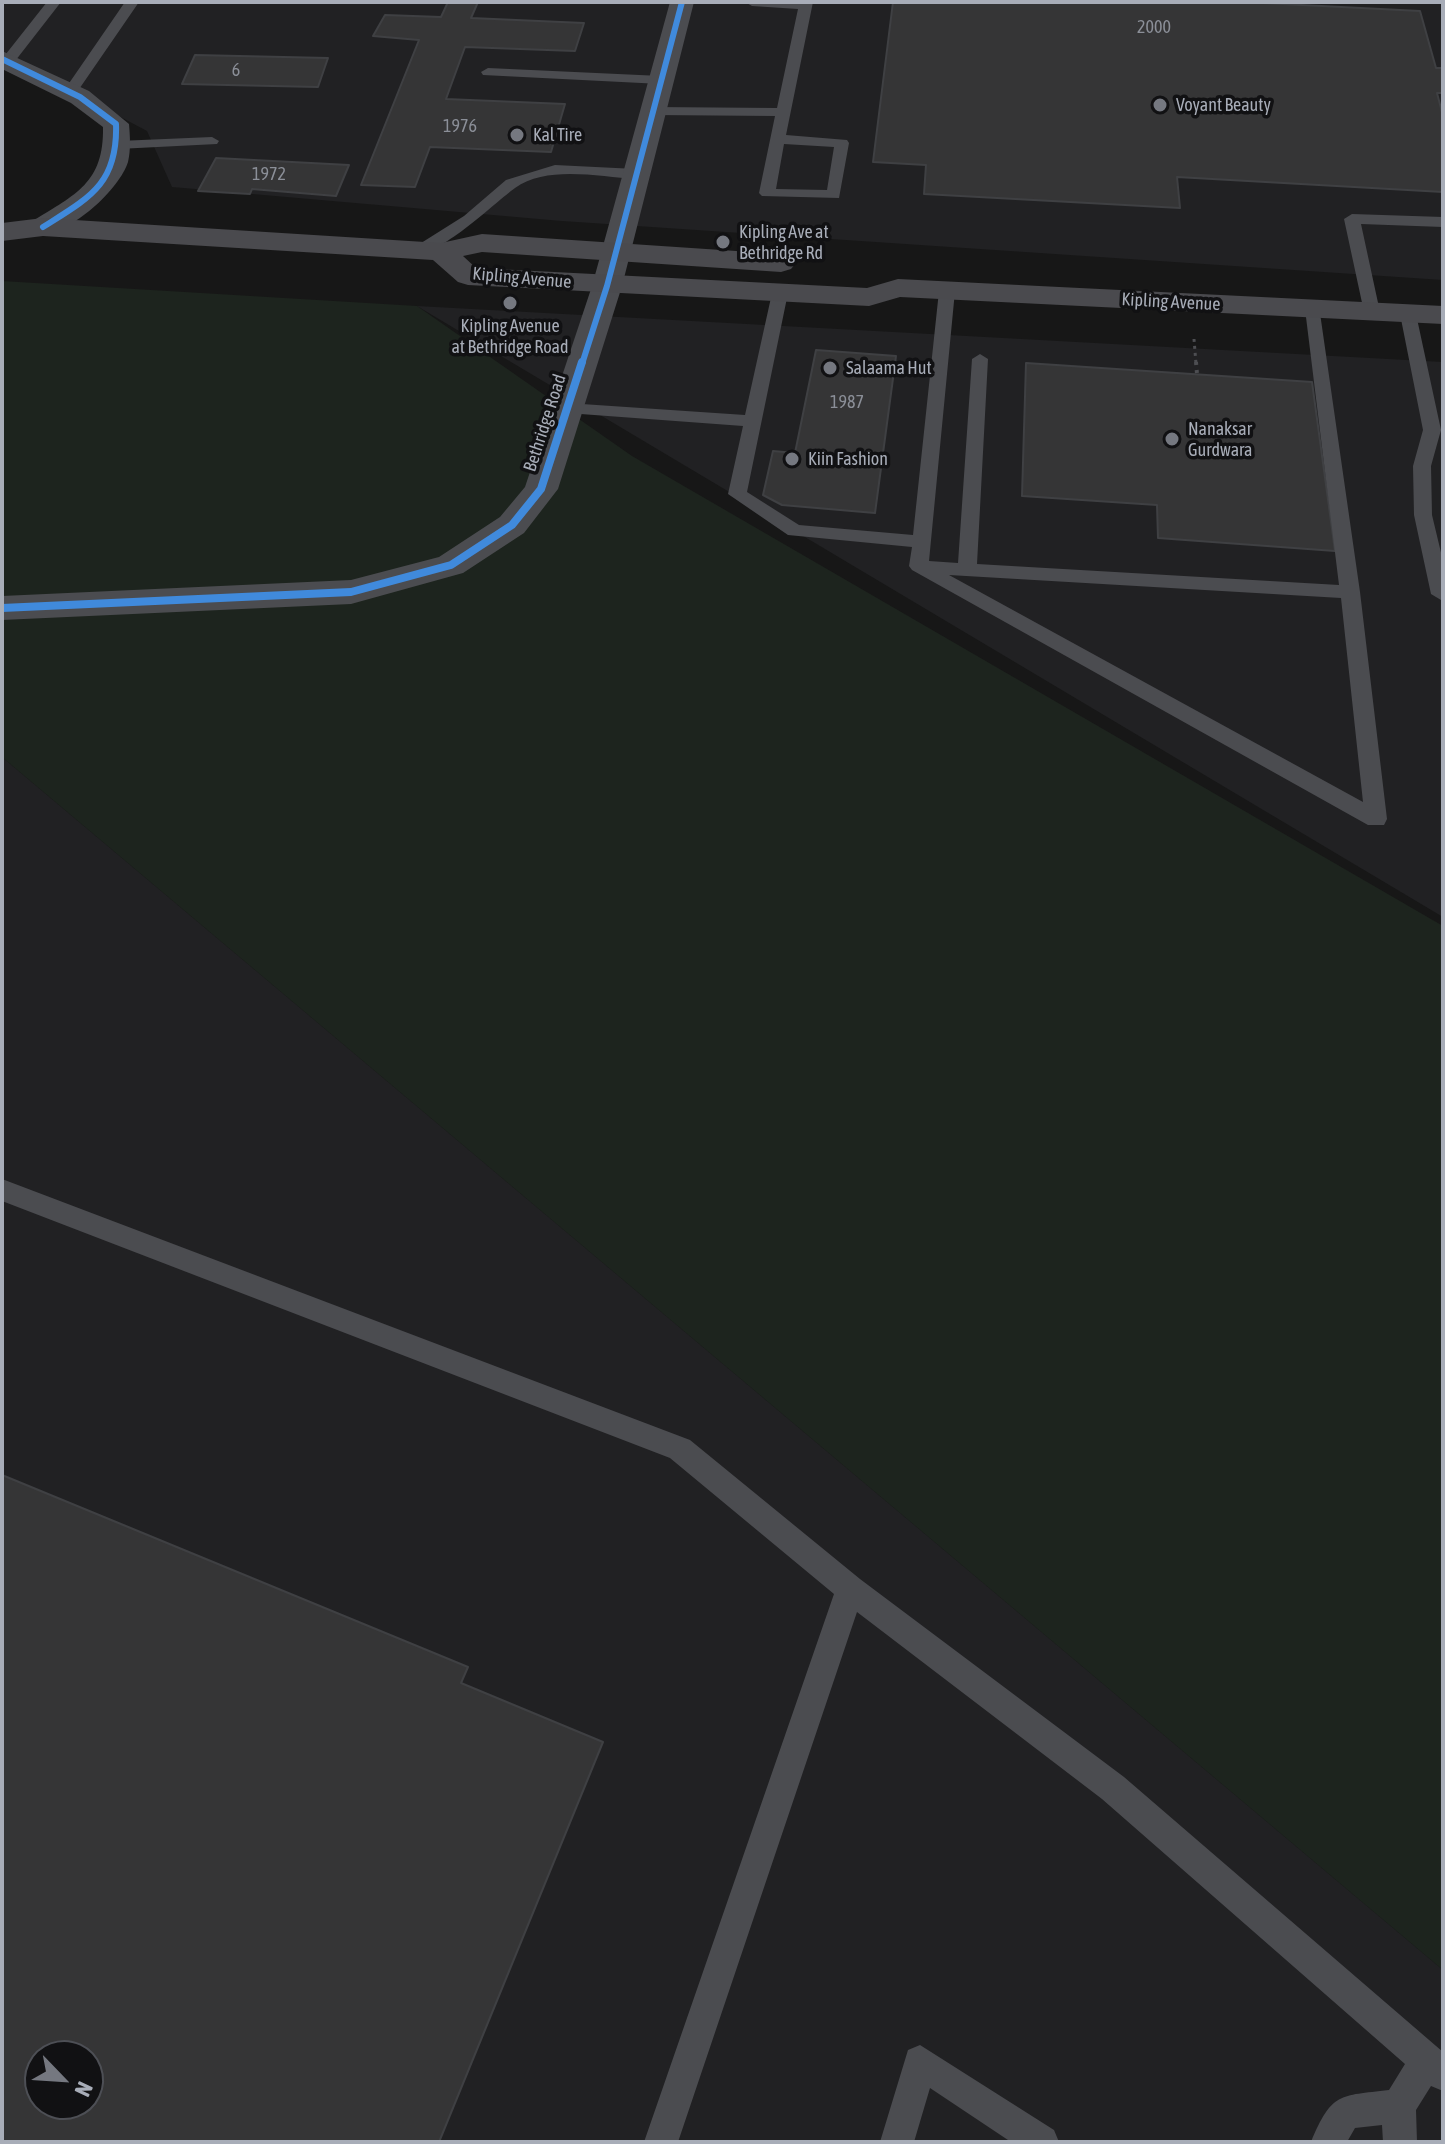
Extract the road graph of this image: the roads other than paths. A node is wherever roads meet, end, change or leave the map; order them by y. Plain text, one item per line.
1 (54, 2) edge
2 (132, 2) edge
3 (682, 2) edge
4 (752, 2) edge
5 (805, 4) edge
6 (4, 60) edge
7 (488, 72) dead end
8 (661, 80) junction
9 (70, 92) junction
10 (653, 111) junction
11 (783, 112) junction
12 (778, 139) junction
13 (212, 141) dead end
14 (118, 145) junction
15 (636, 174) junction
16 (2, 215) edge
17 (1443, 222) edge
18 (43, 227) junction
19 (2, 232) edge
20 (429, 251) junction
21 (616, 253) junction
22 (802, 265) dead end
23 (862, 268) dead end
24 (607, 286) junction
25 (898, 288) junction
26 (947, 291) junction
27 (780, 293) junction
28 (1313, 309) junction
29 (1372, 312) junction
30 (1408, 314) junction
31 (1443, 315) edge
32 (980, 359) dead end
33 (567, 408) junction
34 (753, 421) junction
35 (921, 542) junction
36 (919, 566) junction
37 (967, 570) junction
38 (1350, 592) junction
39 (1442, 597) edge
40 (2, 608) edge
41 (2, 1190) edge
42 (850, 1589) junction
43 (1435, 2067) edge
44 (1399, 2106) junction
45 (661, 2142) edge
46 (897, 2142) edge
47 (1042, 2142) edge
48 (1328, 2142) edge
49 (1400, 2142) edge

1 - 6 lane
2 - 9 lane
3 - 8 street, Bethridge Road
4 - 5 lane
5 - 11 lane
6 - 9 street
7 - 8 lane
8 - 10 street, Bethridge Road
9 - 14 street
10 - 11 lane
10 - 15 street, Bethridge Road
11 - 12 lane
12 - 12 lane
13 - 14 lane
14 - 18 street
15 - 20 lane
15 - 21 street, Bethridge Road
16 - 18 main road, Kipling Avenue
17 - 29 lane
18 - 19 main road, Kipling Avenue
18 - 20 main road, Kipling Avenue
20 - 21 main road, Kipling Avenue
20 - 24 main road, Kipling Avenue
21 - 22 main road, Kipling Avenue
21 - 24 street, Bethridge Road
23 - 25 main road, Kipling Avenue
24 - 27 main road, Kipling Avenue
24 - 33 street, Bethridge Road
25 - 26 main road, Kipling Avenue
25 - 27 main road, Kipling Avenue
26 - 28 main road, Kipling Avenue
26 - 35 lane
27 - 34 lane
28 - 29 main road, Kipling Avenue
28 - 38 lane
29 - 30 main road, Kipling Avenue
30 - 31 main road, Kipling Avenue
30 - 39 lane
32 - 37 lane
33 - 34 lane
33 - 40 street, Bethridge Road
34 - 35 lane
35 - 36 lane
36 - 37 lane
36 - 38 lane
37 - 38 lane
41 - 42 lane
42 - 43 lane
42 - 45 lane
43 - 44 lane
44 - 48 lane
44 - 49 lane
46 - 47 lane

